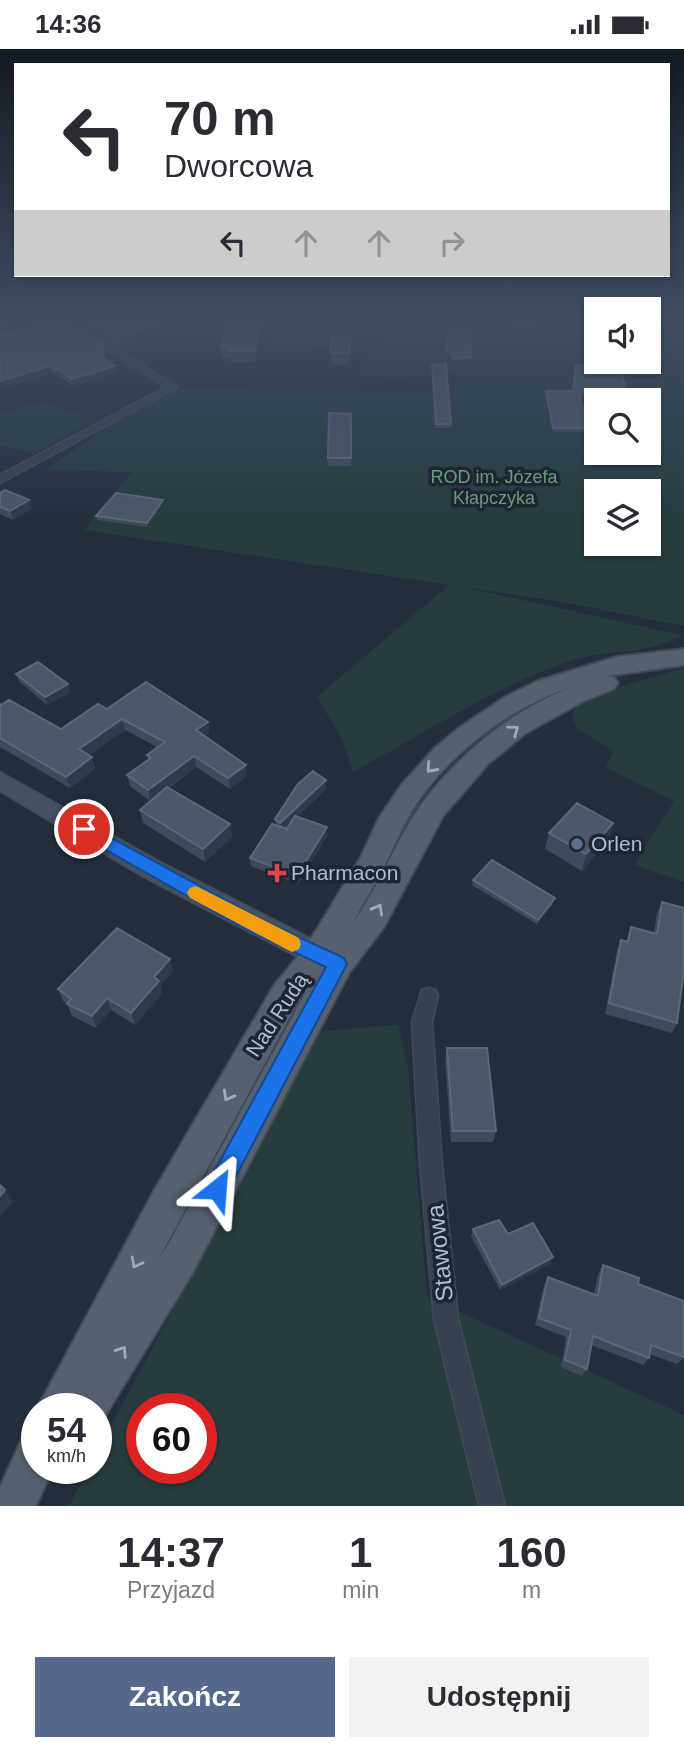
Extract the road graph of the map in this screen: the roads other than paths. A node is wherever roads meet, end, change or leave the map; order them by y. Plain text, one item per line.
1 (173, 387) edge
2 (0, 480) edge
3 (684, 659) edge
4 (0, 780) edge
5 (327, 960) junction
6 (429, 996) dead end
7 (67, 1393) edge
8 (95, 1393) edge
9 (25, 1484) edge
10 (33, 1484) edge
11 (16, 1506) edge
12 (492, 1506) edge

1 - 2 street
3 - 5 main road, Nad Rudą
4 - 5 street
5 -> 7 main road, Nad Rudą
8 -> 5 main road, Nad Rudą
6 - 12 street, Stawowa
9 - 11 main road
10 - 11 main road

